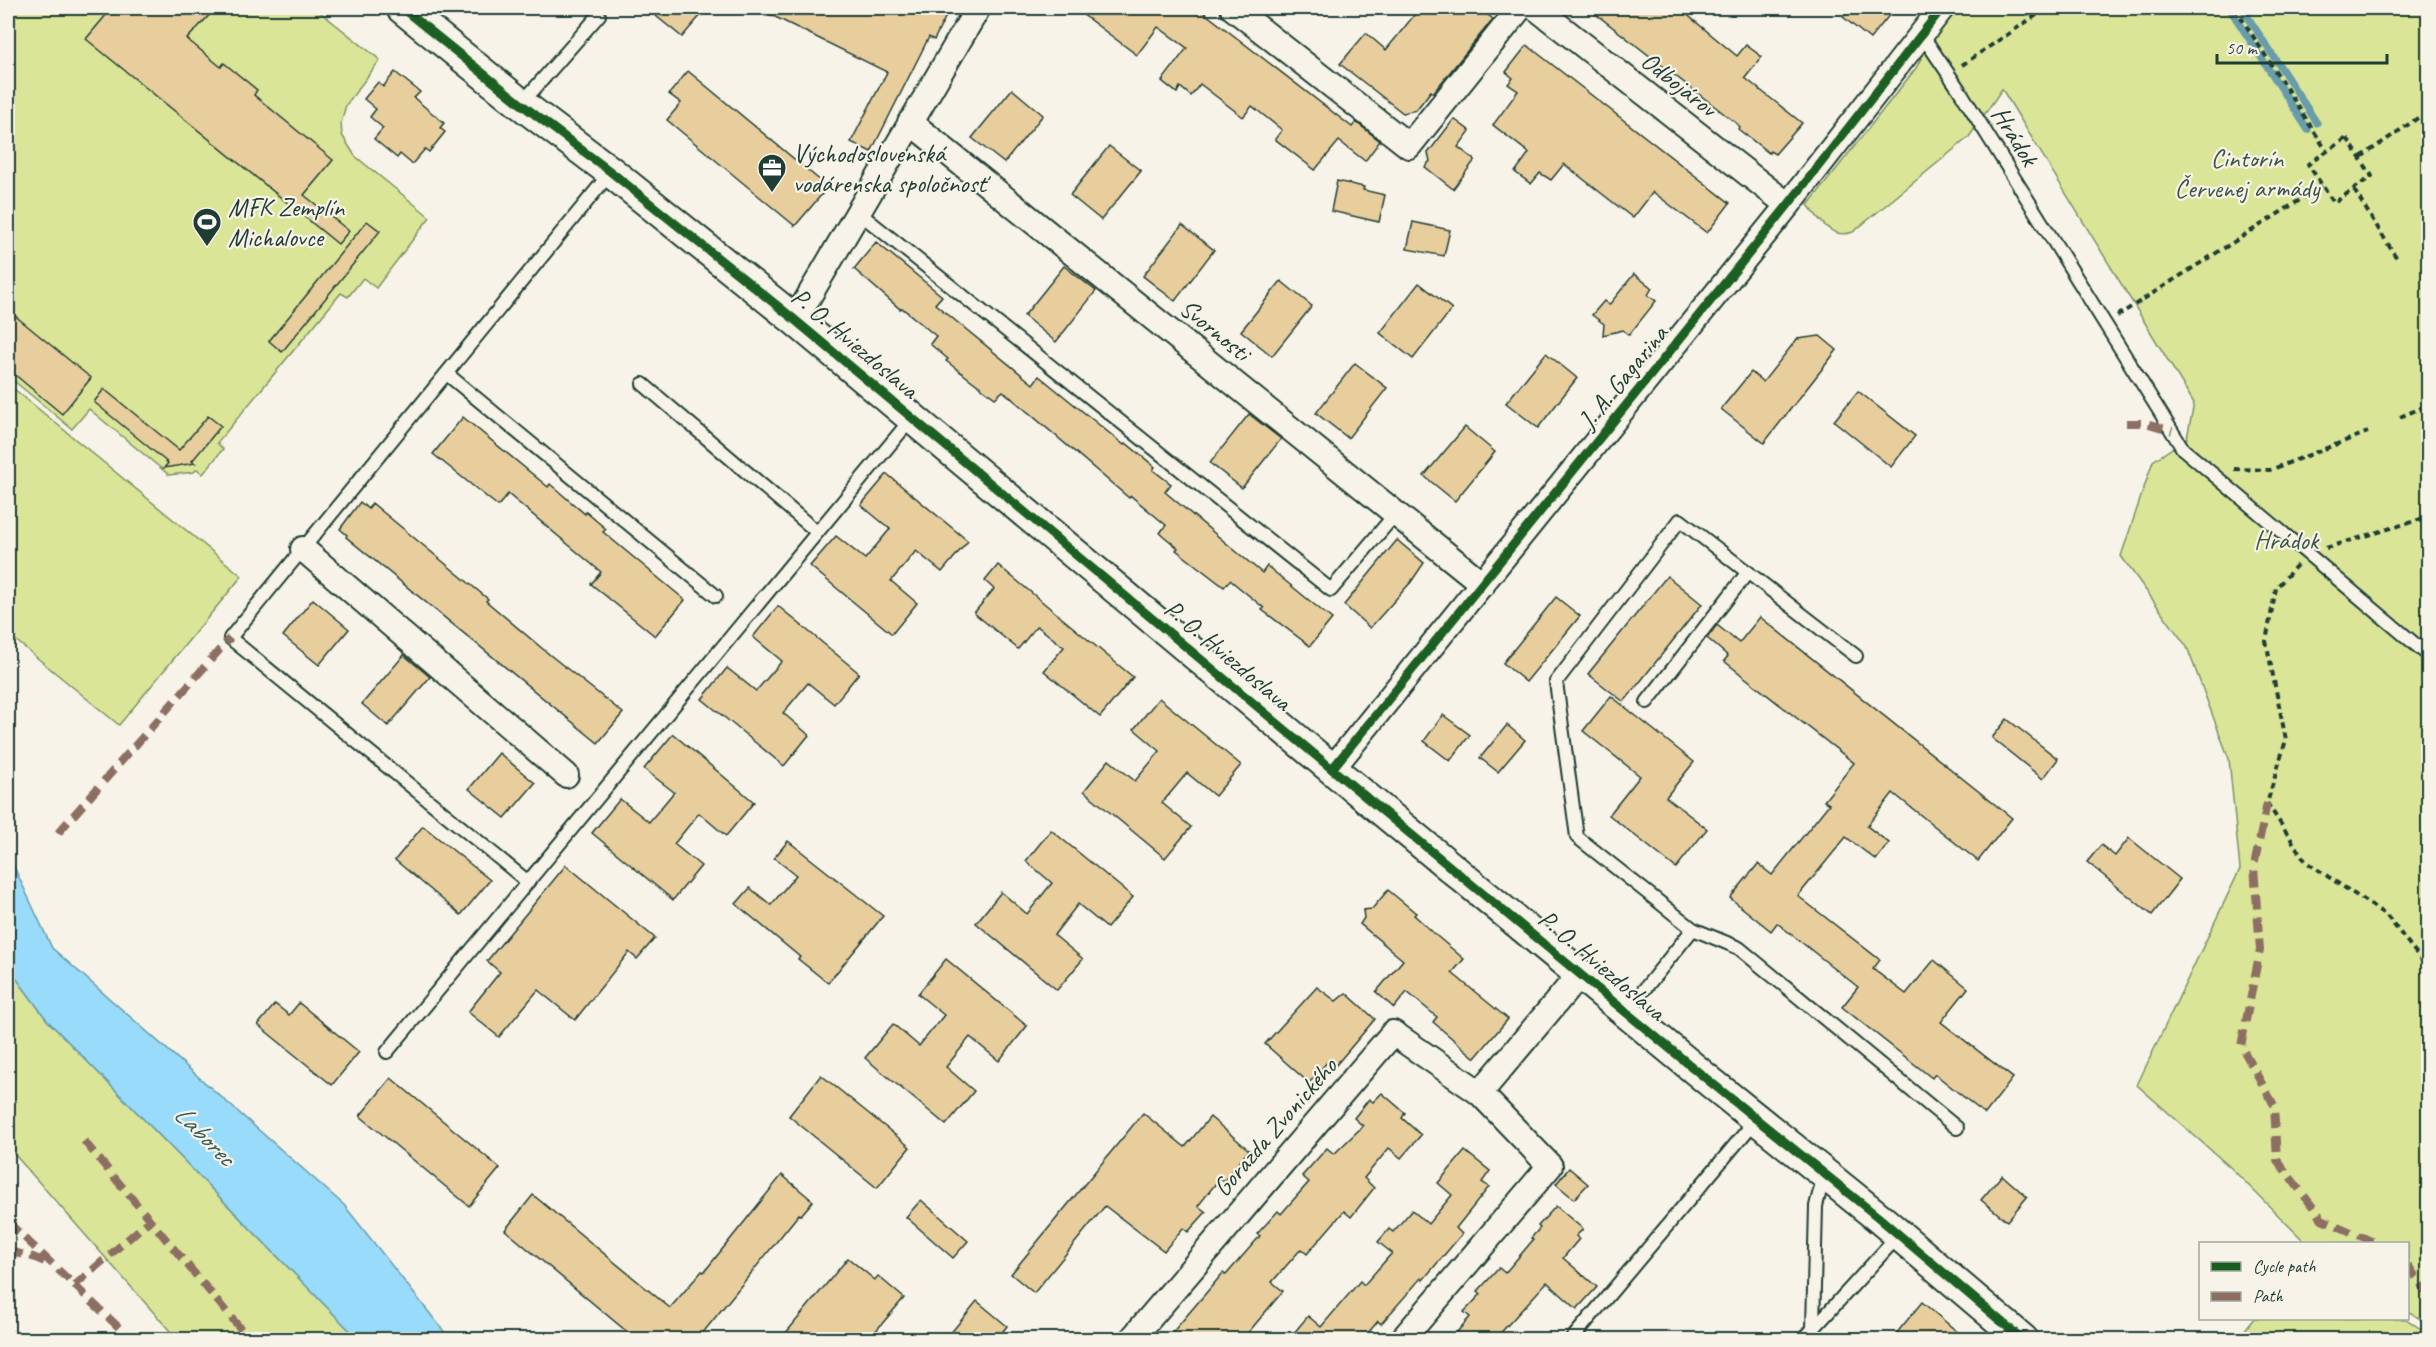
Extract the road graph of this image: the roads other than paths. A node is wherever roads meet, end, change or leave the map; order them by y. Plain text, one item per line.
1 (402, 8) edge
2 (978, 8) edge
3 (1233, 8) edge
4 (1520, 8) edge
5 (1536, 8) edge
6 (1942, 8) edge
7 (599, 15) dead end
8 (1922, 35) junction
9 (520, 104) junction
10 (910, 122) junction
11 (611, 172) junction
12 (1788, 205) junction
13 (858, 212) junction
14 (795, 320) junction
15 (447, 374) junction
16 (643, 384) dead end
17 (912, 418) junction
18 (1397, 512) junction
19 (817, 532) junction
20 (303, 549) junction
21 (1748, 572) junction
22 (1484, 584) junction
23 (716, 596) dead end
24 (2428, 655) edge
25 (1857, 656) dead end
26 (1647, 702) dead end
27 (1332, 769) junction
28 (566, 775) dead end
29 (528, 882) junction
30 (1693, 929) junction
31 (1580, 974) junction
32 (1626, 1012) junction
33 (387, 1052) dead end
34 (1480, 1093) junction
35 (1757, 1119) junction
36 (1957, 1128) dead end
37 (1825, 1173) junction
38 (1899, 1235) junction
39 (1813, 1328) junction
40 (1131, 1340) edge
41 (1402, 1340) edge
42 (1571, 1340) edge
43 (1803, 1340) edge
44 (2023, 1340) edge

1 - 9 street, P. O. Hviezdoslava
2 - 10 street
3 - 4 street
5 - 12 street, Odbojárov
6 - 8 street, J. A. Gagarina
7 - 9 lane
8 - 12 street, J. A. Gagarina
8 - 24 lane, Hrádok
9 - 11 street, P. O. Hviezdoslava
10 - 13 street
10 - 18 street, Svornosti
11 - 14 street, P. O. Hviezdoslava
11 - 15 lane
12 - 22 street, J. A. Gagarina
13 - 14 street
13 - 18 lane
14 - 17 street, P. O. Hviezdoslava
15 - 20 lane
15 - 23 lane
16 - 19 lane
17 - 19 lane
17 - 27 street, P. O. Hviezdoslava
18 - 22 street, Svornosti
19 - 29 lane
20 - 28 street
20 - 29 lane
21 - 25 lane
21 - 26 lane
21 - 30 lane
22 - 27 street, J. A. Gagarina
27 - 31 street, P. O. Hviezdoslava
29 - 33 lane
30 - 32 lane
30 - 36 lane
31 - 32 street, P. O. Hviezdoslava
31 - 34 street
32 - 35 street, P. O. Hviezdoslava
34 - 40 street, Gorazda Zvonického
34 - 41 street, Gorazda Zvonického
35 - 37 street, P. O. Hviezdoslava
35 - 42 lane
37 - 38 street, P. O. Hviezdoslava
37 - 39 lane
38 - 39 lane
38 - 44 street, P. O. Hviezdoslava
39 - 43 lane

